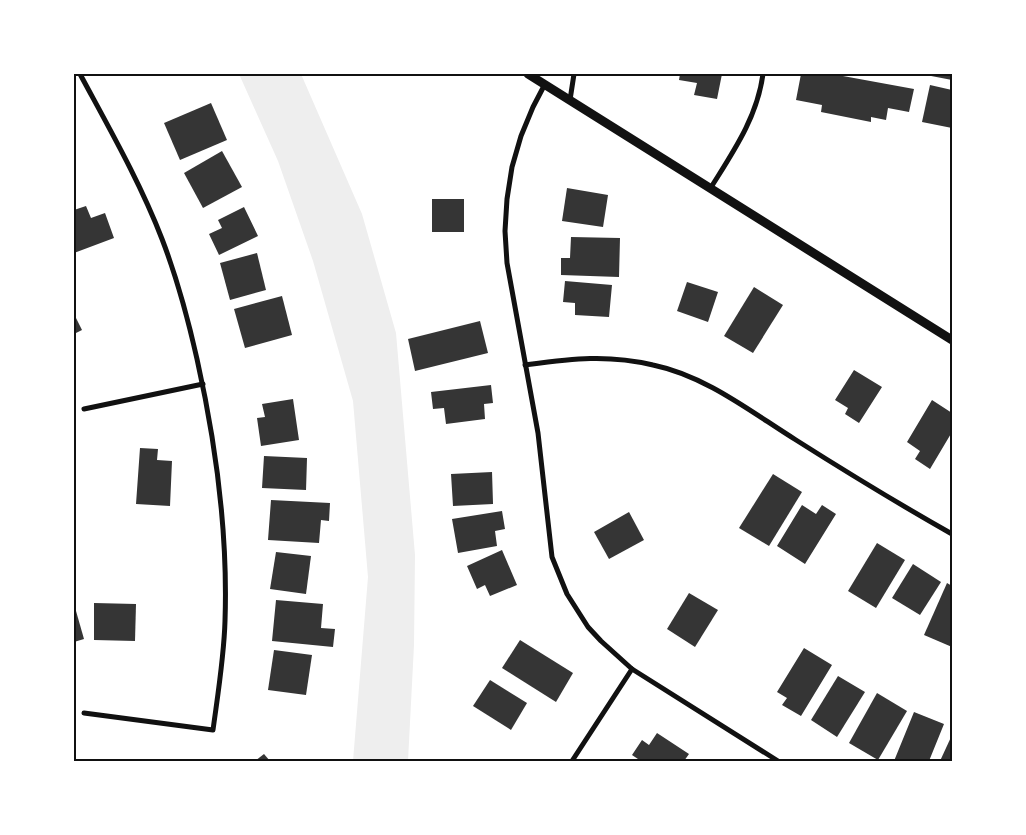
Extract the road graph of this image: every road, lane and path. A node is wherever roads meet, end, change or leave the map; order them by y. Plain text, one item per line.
1 (80, 74) edge
2 (528, 74) edge
3 (574, 74) edge
4 (763, 74) edge
5 (545, 84) junction
6 (570, 100) junction
7 (710, 189) junction
8 (952, 340) edge
9 (525, 365) junction
10 (202, 384) junction
11 (84, 409) dead end
12 (952, 534) edge
13 (632, 669) junction
14 (84, 713) dead end
15 (572, 761) edge
16 (778, 761) edge

1 - 10 street
2 - 5 street
3 - 6 street
4 - 7 street
5 - 6 street
5 - 9 street
6 - 7 street
7 - 8 street
9 - 12 street
9 - 13 street
10 - 11 street
10 - 14 street
13 - 15 street
13 - 16 street

